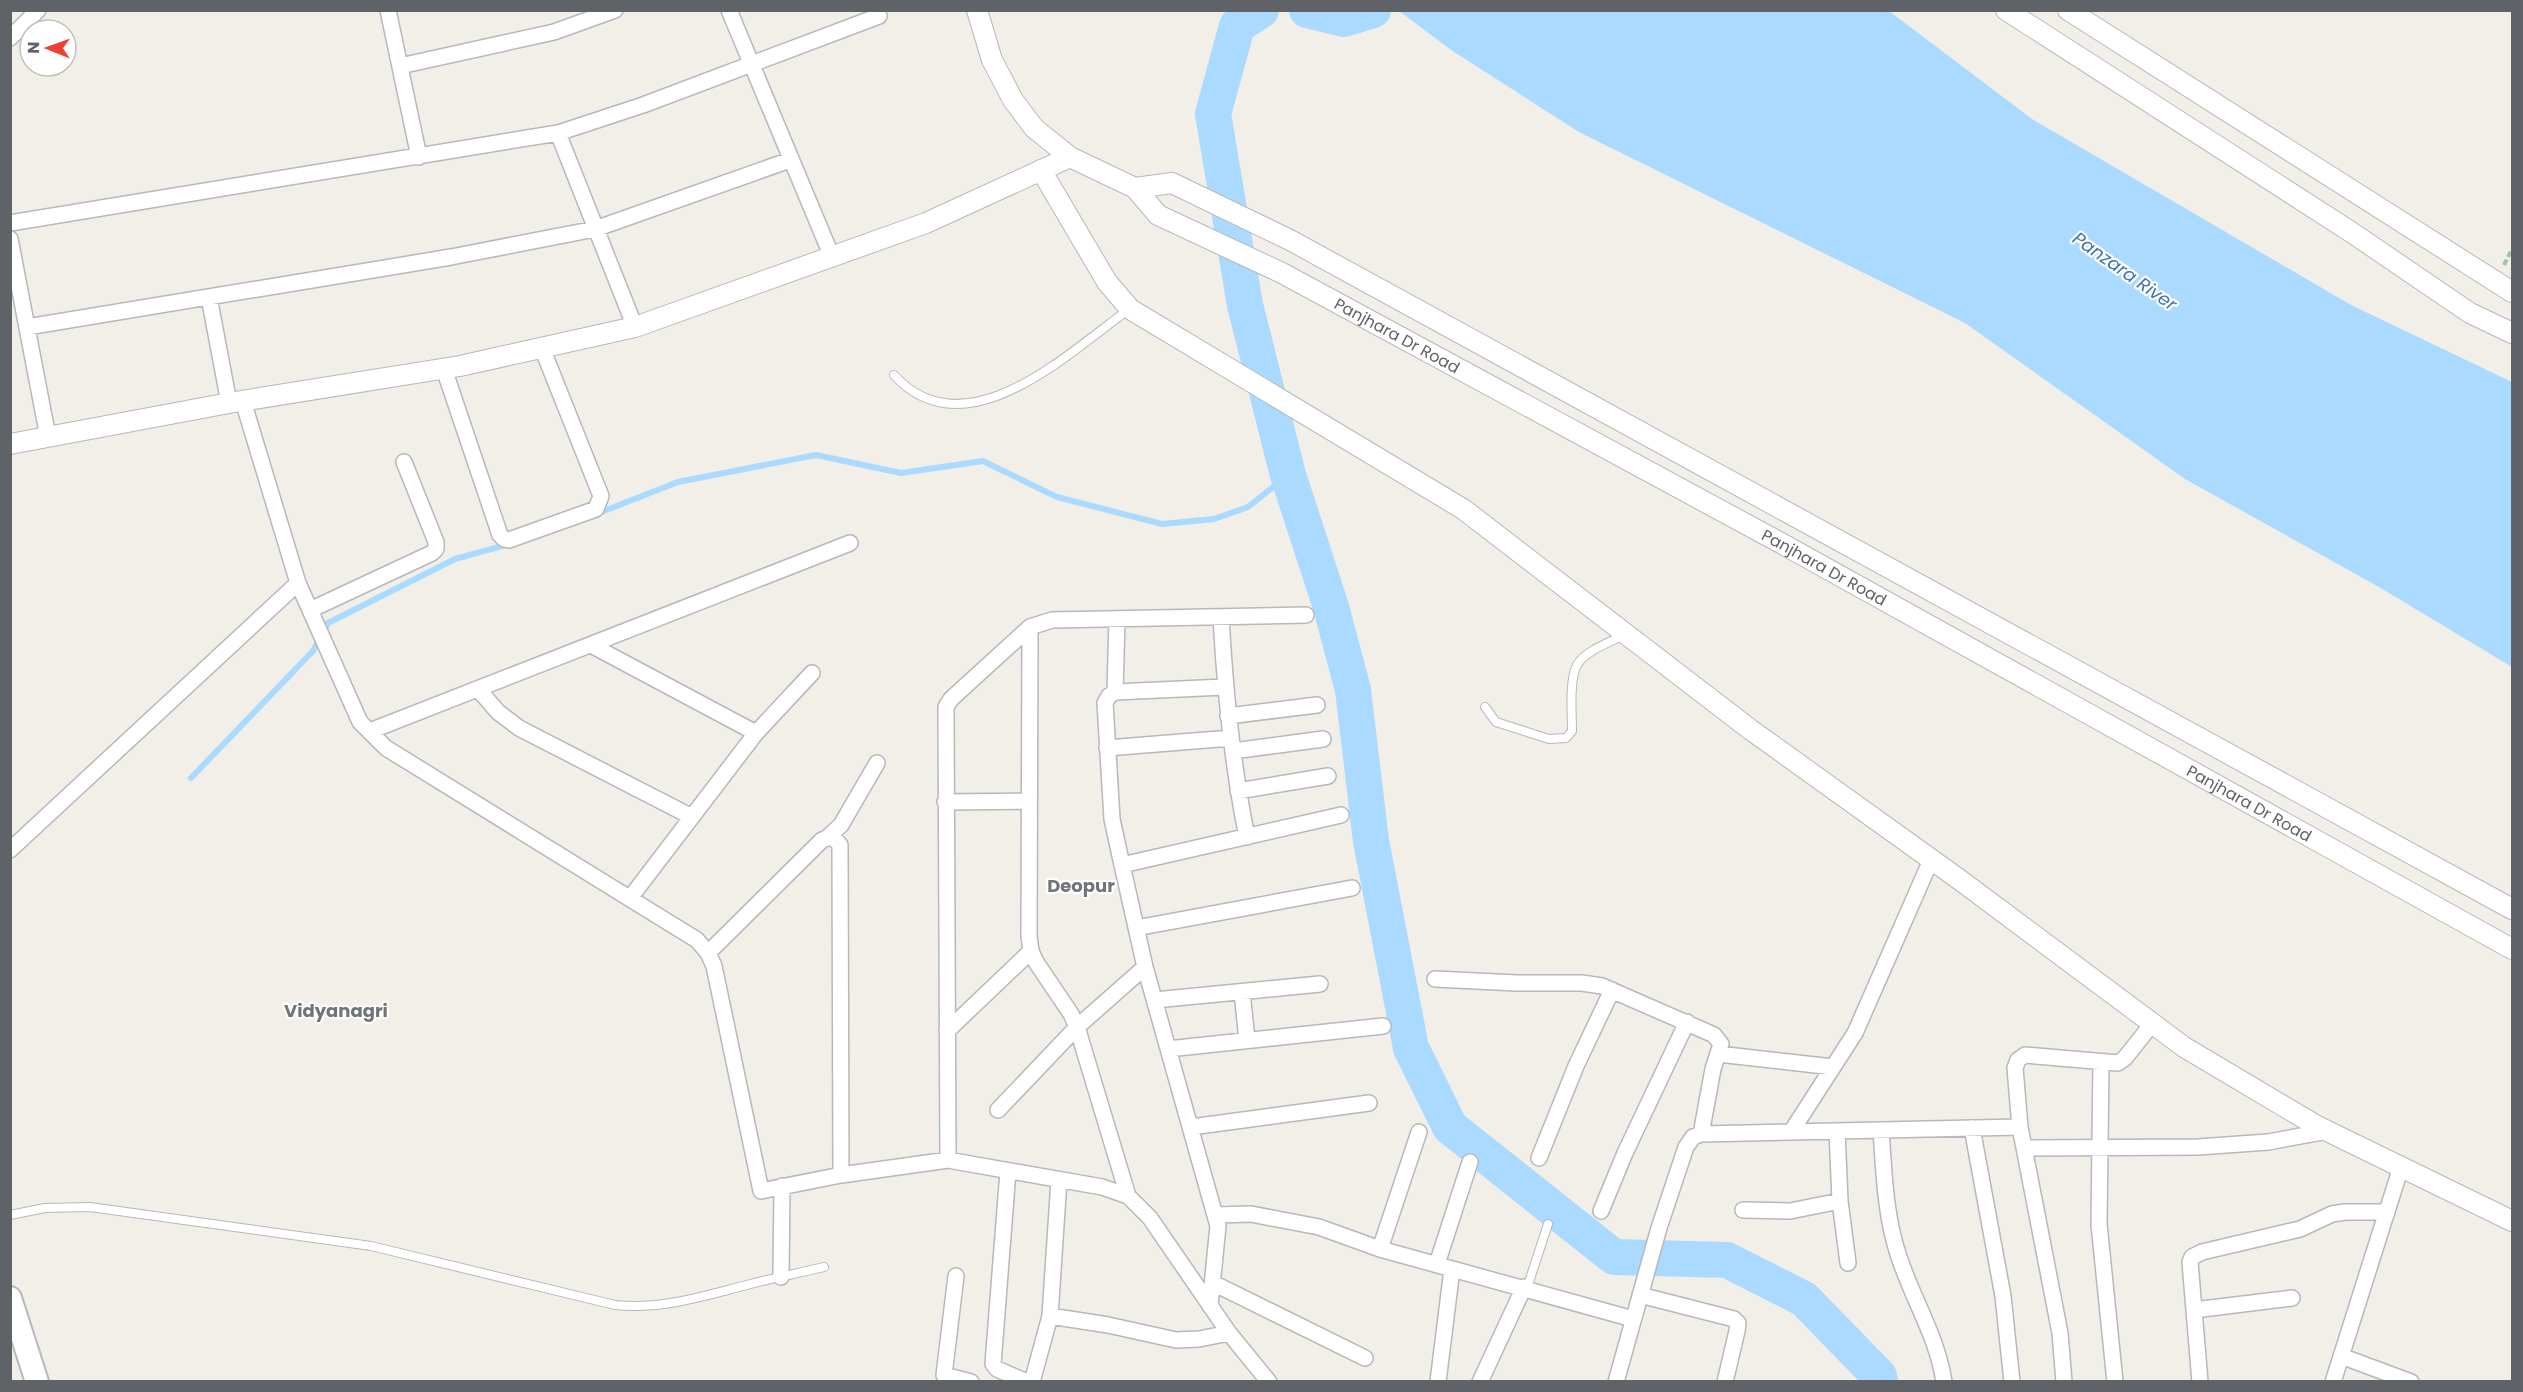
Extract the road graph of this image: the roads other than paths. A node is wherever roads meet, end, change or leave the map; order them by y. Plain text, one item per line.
1 (38, 10) edge
2 (388, 10) edge
3 (615, 10) edge
4 (729, 10) edge
5 (977, 10) edge
6 (2006, 10) edge
7 (2068, 10) edge
8 (879, 16) dead end
9 (10, 38) edge
10 (751, 65) junction
11 (400, 66) junction
12 (558, 133) junction
13 (418, 157) junction
14 (1070, 157) junction
15 (790, 160) junction
16 (1041, 170) junction
17 (1135, 188) junction
18 (10, 223) edge
19 (595, 229) junction
20 (10, 239) edge
21 (832, 257) junction
22 (2512, 292) edge
23 (209, 297) junction
24 (1130, 309) junction
25 (27, 327) junction
26 (635, 327) junction
27 (2512, 333) edge
28 (542, 348) junction
29 (444, 369) junction
30 (894, 375) dead end
31 (236, 402) junction
32 (48, 437) junction
33 (10, 444) edge
34 (404, 462) dead end
35 (850, 543) dead end
36 (298, 584) junction
37 (310, 610) junction
38 (1306, 615) dead end
39 (1221, 617) junction
40 (1117, 619) junction
41 (1030, 627) junction
42 (1626, 634) junction
43 (591, 645) junction
44 (812, 673) dead end
45 (1224, 687) junction
46 (478, 689) junction
47 (1115, 692) junction
48 (1317, 705) dead end
49 (1485, 707) dead end
50 (1228, 717) junction
51 (370, 732) junction
52 (756, 734) junction
53 (1323, 739) dead end
54 (1232, 744) junction
55 (1107, 748) junction
56 (878, 763) dead end
57 (1328, 776) dead end
58 (1238, 791) junction
59 (1029, 801) junction
60 (945, 802) junction
61 (1341, 815) dead end
62 (692, 817) junction
63 (828, 837) junction
64 (1247, 837) junction
65 (10, 850) edge
66 (1931, 860) junction
67 (1122, 866) junction
68 (1352, 888) dead end
69 (630, 898) junction
70 (2512, 909) edge
71 (1136, 928) junction
72 (2512, 949) edge
73 (1031, 951) junction
74 (708, 953) junction
75 (1145, 967) junction
76 (1435, 979) dead end
77 (1320, 984) dead end
78 (1612, 990) junction
79 (1242, 992) junction
80 (1155, 1000) junction
81 (1687, 1022) junction
82 (2152, 1024) junction
83 (1383, 1026) dead end
84 (1077, 1028) junction
85 (947, 1031) junction
86 (1247, 1040) junction
87 (1168, 1049) junction
88 (1718, 1054) junction
89 (2101, 1063) junction
90 (1833, 1067) junction
91 (1369, 1103) dead end
92 (998, 1110) dead end
93 (1191, 1127) junction
94 (2020, 1127) junction
95 (1972, 1128) junction
96 (1881, 1130) junction
97 (1837, 1131) junction
98 (2328, 1131) junction
99 (1419, 1132) dead end
100 (1791, 1132) junction
101 (1701, 1134) junction
102 (2098, 1147) junction
103 (2024, 1148) junction
104 (1539, 1158) dead end
105 (948, 1160) junction
106 (1470, 1162) dead end
107 (2401, 1167) junction
108 (1008, 1171) junction
109 (841, 1175) junction
110 (1059, 1180) junction
111 (782, 1186) junction
112 (1128, 1196) junction
113 (1840, 1201) junction
114 (1743, 1209) dead end
115 (1601, 1211) dead end
116 (2387, 1212) junction
117 (10, 1215) edge
118 (1215, 1215) junction
119 (2512, 1221) edge
120 (1548, 1224) dead end
121 (1380, 1249) junction
122 (1848, 1263) dead end
123 (824, 1267) dead end
124 (1445, 1267) junction
125 (956, 1276) dead end
126 (780, 1277) junction
127 (1213, 1283) junction
128 (1525, 1288) junction
129 (1640, 1295) junction
130 (10, 1298) edge
131 (2292, 1298) dead end
132 (1210, 1306) junction
133 (2194, 1310) junction
134 (1050, 1316) junction
135 (1634, 1319) junction
136 (1229, 1333) junction
137 (2342, 1356) junction
138 (1365, 1358) dead end
139 (993, 1364) junction
140 (37, 1382) edge
141 (971, 1382) edge
142 (976, 1382) edge
143 (1027, 1382) edge
144 (1032, 1382) edge
145 (1269, 1382) edge
146 (1438, 1382) edge
147 (1480, 1382) edge
148 (1616, 1382) edge
149 (1725, 1382) edge
150 (1944, 1382) edge
151 (2012, 1382) edge
152 (2064, 1382) edge
153 (2115, 1382) edge
154 (2200, 1382) edge
155 (2333, 1382) edge
156 (2411, 1382) edge

1 - 9 street
2 - 11 street
3 - 11 street
4 - 10 street
5 - 14 street, Panjhara Dr Road
6 - 27 street
7 - 22 street
8 - 10 street
10 - 12 street
10 - 15 street
11 - 13 street
12 - 13 street
12 - 19 street
13 - 18 street
14 - 16 street
14 - 17 street, Panjhara Dr Road
15 - 19 street
15 - 21 street
16 - 21 street
16 - 24 street
17 - 70 street, Panjhara Dr Road
17 - 72 street, Panjhara Dr Road
19 - 23 street
19 - 26 street
20 - 25 street
21 - 26 street
23 - 25 street
23 - 31 street
24 - 30 lane
24 - 42 street
25 - 32 street
26 - 28 street
28 - 29 street
28 - 29 street
29 - 31 street
31 - 32 street
31 - 36 street
32 - 33 street
34 - 37 street
35 - 43 street
36 - 37 street
36 - 65 street
37 - 51 street
38 - 39 street
39 - 40 street
39 - 45 street
40 - 41 street
40 - 47 street
41 - 59 street
41 - 60 street
42 - 49 lane
42 - 66 street
43 - 46 street
43 - 52 street
44 - 52 street
45 - 47 street
45 - 50 street
46 - 51 street
46 - 62 street
47 - 55 street
48 - 50 street
50 - 54 street
51 - 69 street
52 - 62 street
53 - 54 street
54 - 55 street
54 - 58 street
55 - 67 street
56 - 63 street
57 - 58 street
58 - 64 street
59 - 60 street
59 - 73 street
60 - 85 street
61 - 64 street
62 - 69 street
63 - 74 street
63 - 109 street
64 - 67 street
66 - 82 street
66 - 90 street
67 - 71 street
68 - 71 street
69 - 74 street
71 - 75 street
73 - 84 street
73 - 85 street
74 - 111 street
75 - 80 street
75 - 84 street
76 - 78 street
77 - 79 street
78 - 81 street
78 - 104 street
79 - 80 street
79 - 86 street
80 - 87 street
81 - 88 street
81 - 115 street
82 - 89 street
82 - 98 street
83 - 86 street
84 - 92 street
84 - 112 street
85 - 105 street
86 - 87 street
87 - 93 street
88 - 90 street
88 - 101 street
89 - 94 street
89 - 102 street
90 - 100 street
91 - 93 street
93 - 118 street
94 - 95 street
94 - 103 street
95 - 96 street
95 - 151 street
96 - 97 street
96 - 150 street
97 - 100 street
97 - 113 street
98 - 102 street
98 - 107 street
99 - 121 street
100 - 101 street
101 - 129 street
102 - 103 street
102 - 153 street
103 - 152 street
105 - 108 street
105 - 109 street
106 - 124 street
107 - 116 street
107 - 119 street
108 - 110 street
108 - 139 street
109 - 111 street
110 - 112 street
110 - 134 street
111 - 126 street
112 - 132 street
113 - 114 street
113 - 122 street
116 - 133 street
116 - 137 street
117 - 126 lane
118 - 121 street
118 - 127 street
120 - 128 lane
121 - 124 street
123 - 126 lane
124 - 128 street
124 - 146 street
125 - 141 street
127 - 132 street
127 - 138 street
128 - 135 street
128 - 147 street
129 - 135 street
129 - 149 street
130 - 140 main road
131 - 133 street
132 - 136 street
133 - 154 street
134 - 136 street
134 - 144 street
135 - 148 street
136 - 145 street
137 - 155 street
137 - 156 street
139 - 142 street
139 - 143 street

